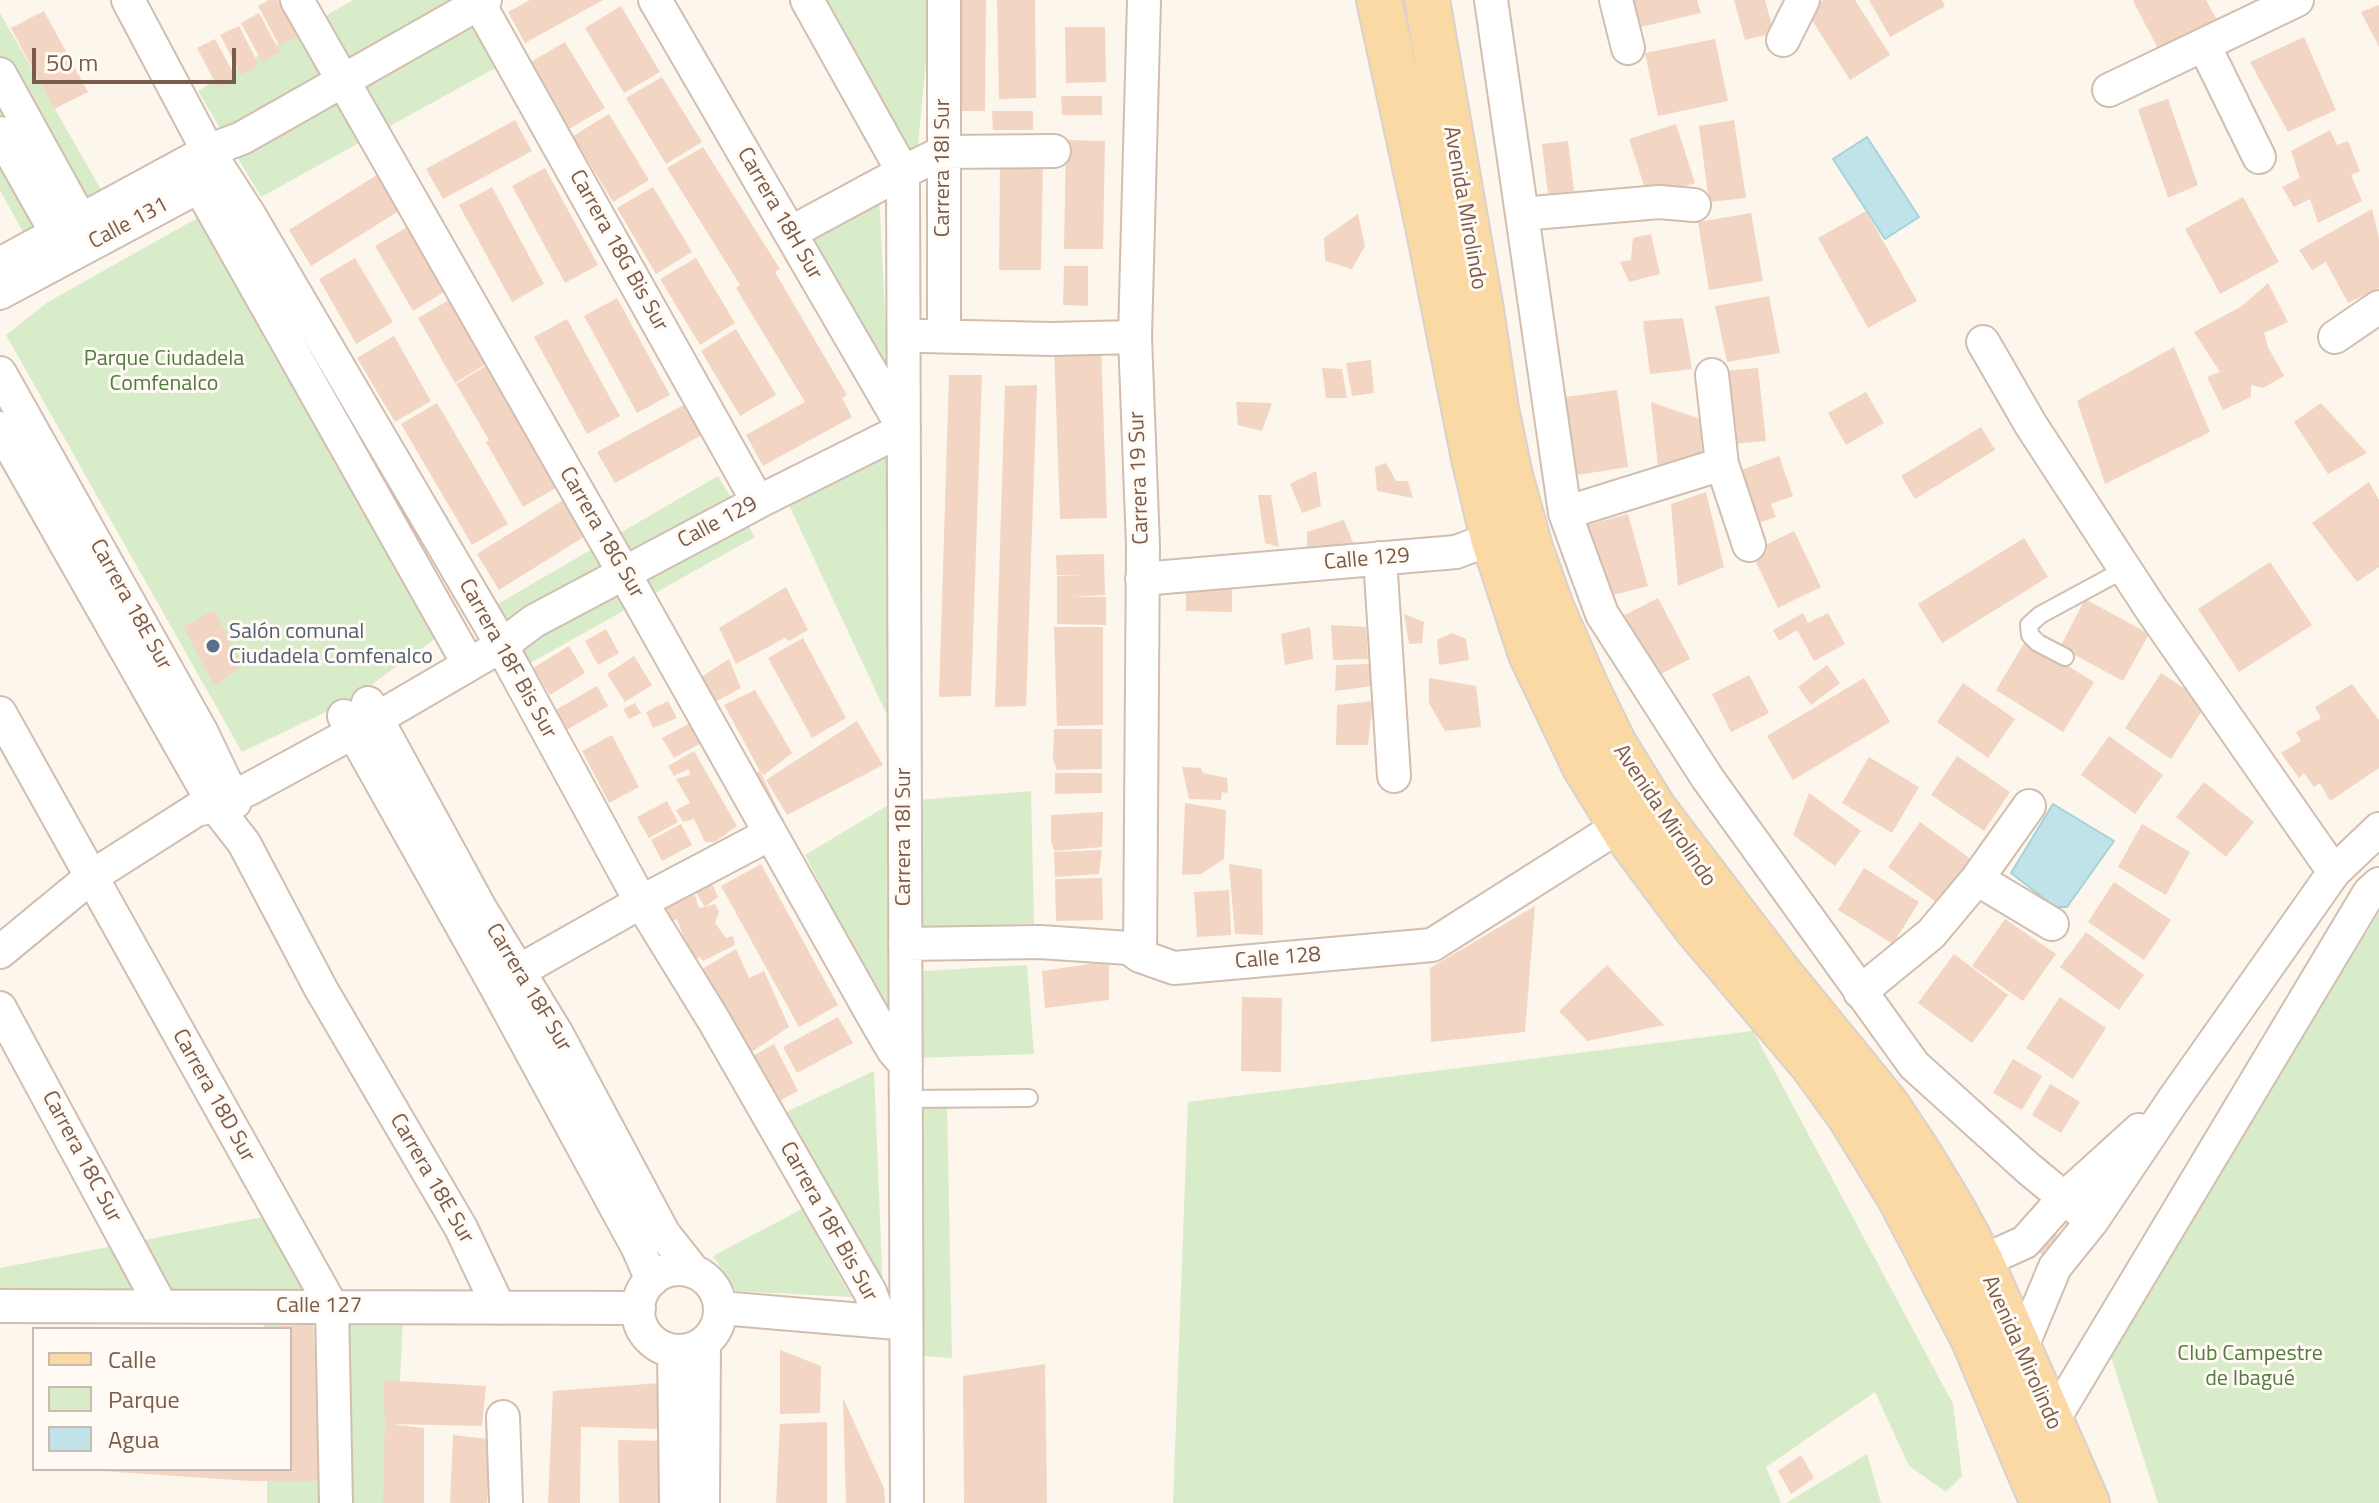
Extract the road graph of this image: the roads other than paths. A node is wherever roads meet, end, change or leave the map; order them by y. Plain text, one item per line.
1 (128, 0) edge
2 (297, 0) edge
3 (655, 0) edge
4 (807, 0) edge
5 (944, 0) edge
6 (1144, 0) edge
7 (1379, 0) edge
8 (1427, 0) edge
9 (1491, 0) edge
10 (1616, 0) edge
11 (1803, 0) edge
12 (2297, 0) edge
13 (480, 1) edge
14 (1783, 40) dead end
15 (2204, 45) junction
16 (1628, 48) dead end
17 (0, 74) edge
18 (343, 81) junction
19 (2109, 90) dead end
20 (0, 133) edge
21 (1054, 151) dead end
22 (944, 152) junction
23 (2259, 157) dead end
24 (204, 168) junction
25 (903, 172) junction
26 (1694, 205) dead end
27 (1522, 214) junction
28 (790, 233) junction
29 (75, 238) junction
30 (0, 264) edge
31 (0, 293) edge
32 (2379, 307) edge
33 (903, 336) junction
34 (944, 336) junction
35 (1135, 337) junction
36 (2335, 337) dead end
37 (1983, 342) dead end
38 (0, 373) edge
39 (1712, 375) dead end
40 (0, 428) edge
41 (904, 429) junction
42 (1722, 464) junction
43 (758, 502) junction
44 (1565, 513) junction
45 (1493, 538) junction
46 (1749, 545) dead end
47 (1380, 558) junction
48 (2125, 569) junction
49 (624, 573) junction
50 (1142, 579) junction
51 (495, 635) junction
52 (463, 653) junction
53 (2065, 657) dead end
54 (0, 713) edge
55 (359, 717) junction
56 (1394, 776) dead end
57 (215, 796) junction
58 (2029, 806) dead end
59 (1621, 825) junction
60 (2379, 829) edge
61 (770, 834) junction
62 (2334, 872) junction
63 (91, 877) junction
64 (1977, 879) junction
65 (2379, 884) edge
66 (641, 902) junction
67 (2052, 924) dead end
68 (905, 944) junction
69 (0, 952) edge
70 (1140, 956) junction
71 (519, 971) junction
72 (1860, 992) junction
73 (0, 1008) edge
74 (906, 1065) junction
75 (1029, 1098) dead end
76 (906, 1099) junction
77 (2174, 1099) junction
78 (2064, 1198) junction
79 (2092, 1221) junction
80 (1981, 1262) junction
81 (694, 1272) junction
82 (645, 1294) junction
83 (0, 1306) edge
84 (161, 1306) junction
85 (332, 1307) junction
86 (499, 1308) junction
87 (721, 1308) junction
88 (894, 1323) junction
89 (689, 1347) junction
90 (2020, 1351) junction
91 (336, 1381) dead end
92 (503, 1417) dead end
93 (2052, 1422) junction
94 (337, 1503) edge
95 (506, 1503) edge
96 (676, 1503) edge
97 (703, 1503) edge
98 (907, 1503) edge
99 (2043, 1503) edge
100 (2087, 1503) edge

1 - 24 street, Carrera 18F Bis Sur
2 - 18 street, Carrera 18G Sur
3 - 28 street, Carrera 18H Sur
4 - 25 street
5 - 22 street, Carrera 18I Sur
6 - 35 street, Carrera 19 Sur
7 - 45 main road, Avenida Mirolindo
8 - 80 main road, Avenida Mirolindo
9 - 27 street
10 - 16 street
11 - 14 street
12 - 15 street
13 - 18 street
13 - 43 street, Carrera 18G Bis Sur
15 - 19 street
15 - 23 street
17 - 29 street
18 - 24 street
18 - 49 street, Carrera 18G Sur
20 - 29 street
21 - 22 street
22 - 25 street
22 - 34 street, Carrera 18I Sur
24 - 29 street, Calle 131
24 - 51 street, Carrera 18F Bis Sur
24 - 52 street, Carrera 18F Bis Sur
25 - 28 street
25 - 33 street, Carrera 18I Sur
26 - 27 street
27 - 44 street
28 - 41 street, Carrera 18H Sur
29 - 30 street, Calle 131
29 - 31 street, Calle 131
32 - 36 street
33 - 34 street
33 - 41 street, Carrera 18I Sur
34 - 35 street
35 - 50 street, Carrera 19 Sur
37 - 48 street
38 - 57 street, Carrera 18E Sur
39 - 42 street
40 - 57 street, Carrera 18E Sur
41 - 43 street, Calle 129
41 - 68 street, Carrera 18I Sur
42 - 44 street
42 - 46 street
43 - 49 street, Calle 129
44 - 72 street
45 - 47 street, Calle 129
45 - 59 main road, Avenida Mirolindo
47 - 50 street, Calle 129
47 - 56 street
48 - 53 lane
48 - 62 street
49 - 51 street, Calle 129
49 - 61 street, Carrera 18G Sur
50 - 70 street, Carrera 19 Sur
51 - 52 street, Calle 129
51 - 66 street, Carrera 18F Bis Sur
52 - 55 street, Calle 129
54 - 63 street, Carrera 18D Sur
55 - 57 street, Calle 129
55 - 71 street, Carrera 18F Sur
55 - 82 street, Carrera 18F Sur
57 - 63 street, Calle 129
57 - 86 street, Carrera 18E Sur
58 - 64 street
59 - 70 street, Calle 128
59 - 99 main road, Avenida Mirolindo
60 - 62 street
61 - 66 street
61 - 74 street, Carrera 18G Sur
62 - 77 street
63 - 69 street, Calle 129
63 - 85 street, Carrera 18D Sur
64 - 67 street
64 - 72 street
65 - 93 street
66 - 71 street
66 - 88 street, Carrera 18F Bis Sur
68 - 70 street, Calle 128
68 - 74 street, Carrera 18I Sur
71 - 81 street, Carrera 18F Sur
72 - 78 street
73 - 84 street, Carrera 18C Sur
74 - 76 street, Carrera 18I Sur
75 - 76 lane
76 - 88 street, Carrera 18I Sur
77 - 78 street
77 - 79 street
78 - 79 street
78 - 80 street
79 - 90 street
80 - 90 main road, Avenida Mirolindo
81 - 82 street
81 - 87 street
82 - 86 street, Calle 127
82 - 89 street
83 - 84 street, Calle 127
84 - 85 street, Calle 127
85 - 86 street, Calle 127
85 - 94 street, Carrera 18D Sur
87 - 88 street
87 - 89 street
88 - 98 street, Carrera 18I Sur
89 - 96 street
89 - 97 street
90 - 93 main road, Avenida Mirolindo
91 - 94 street, Carrera 18D Sur
92 - 95 street
93 - 100 main road, Avenida Mirolindo

